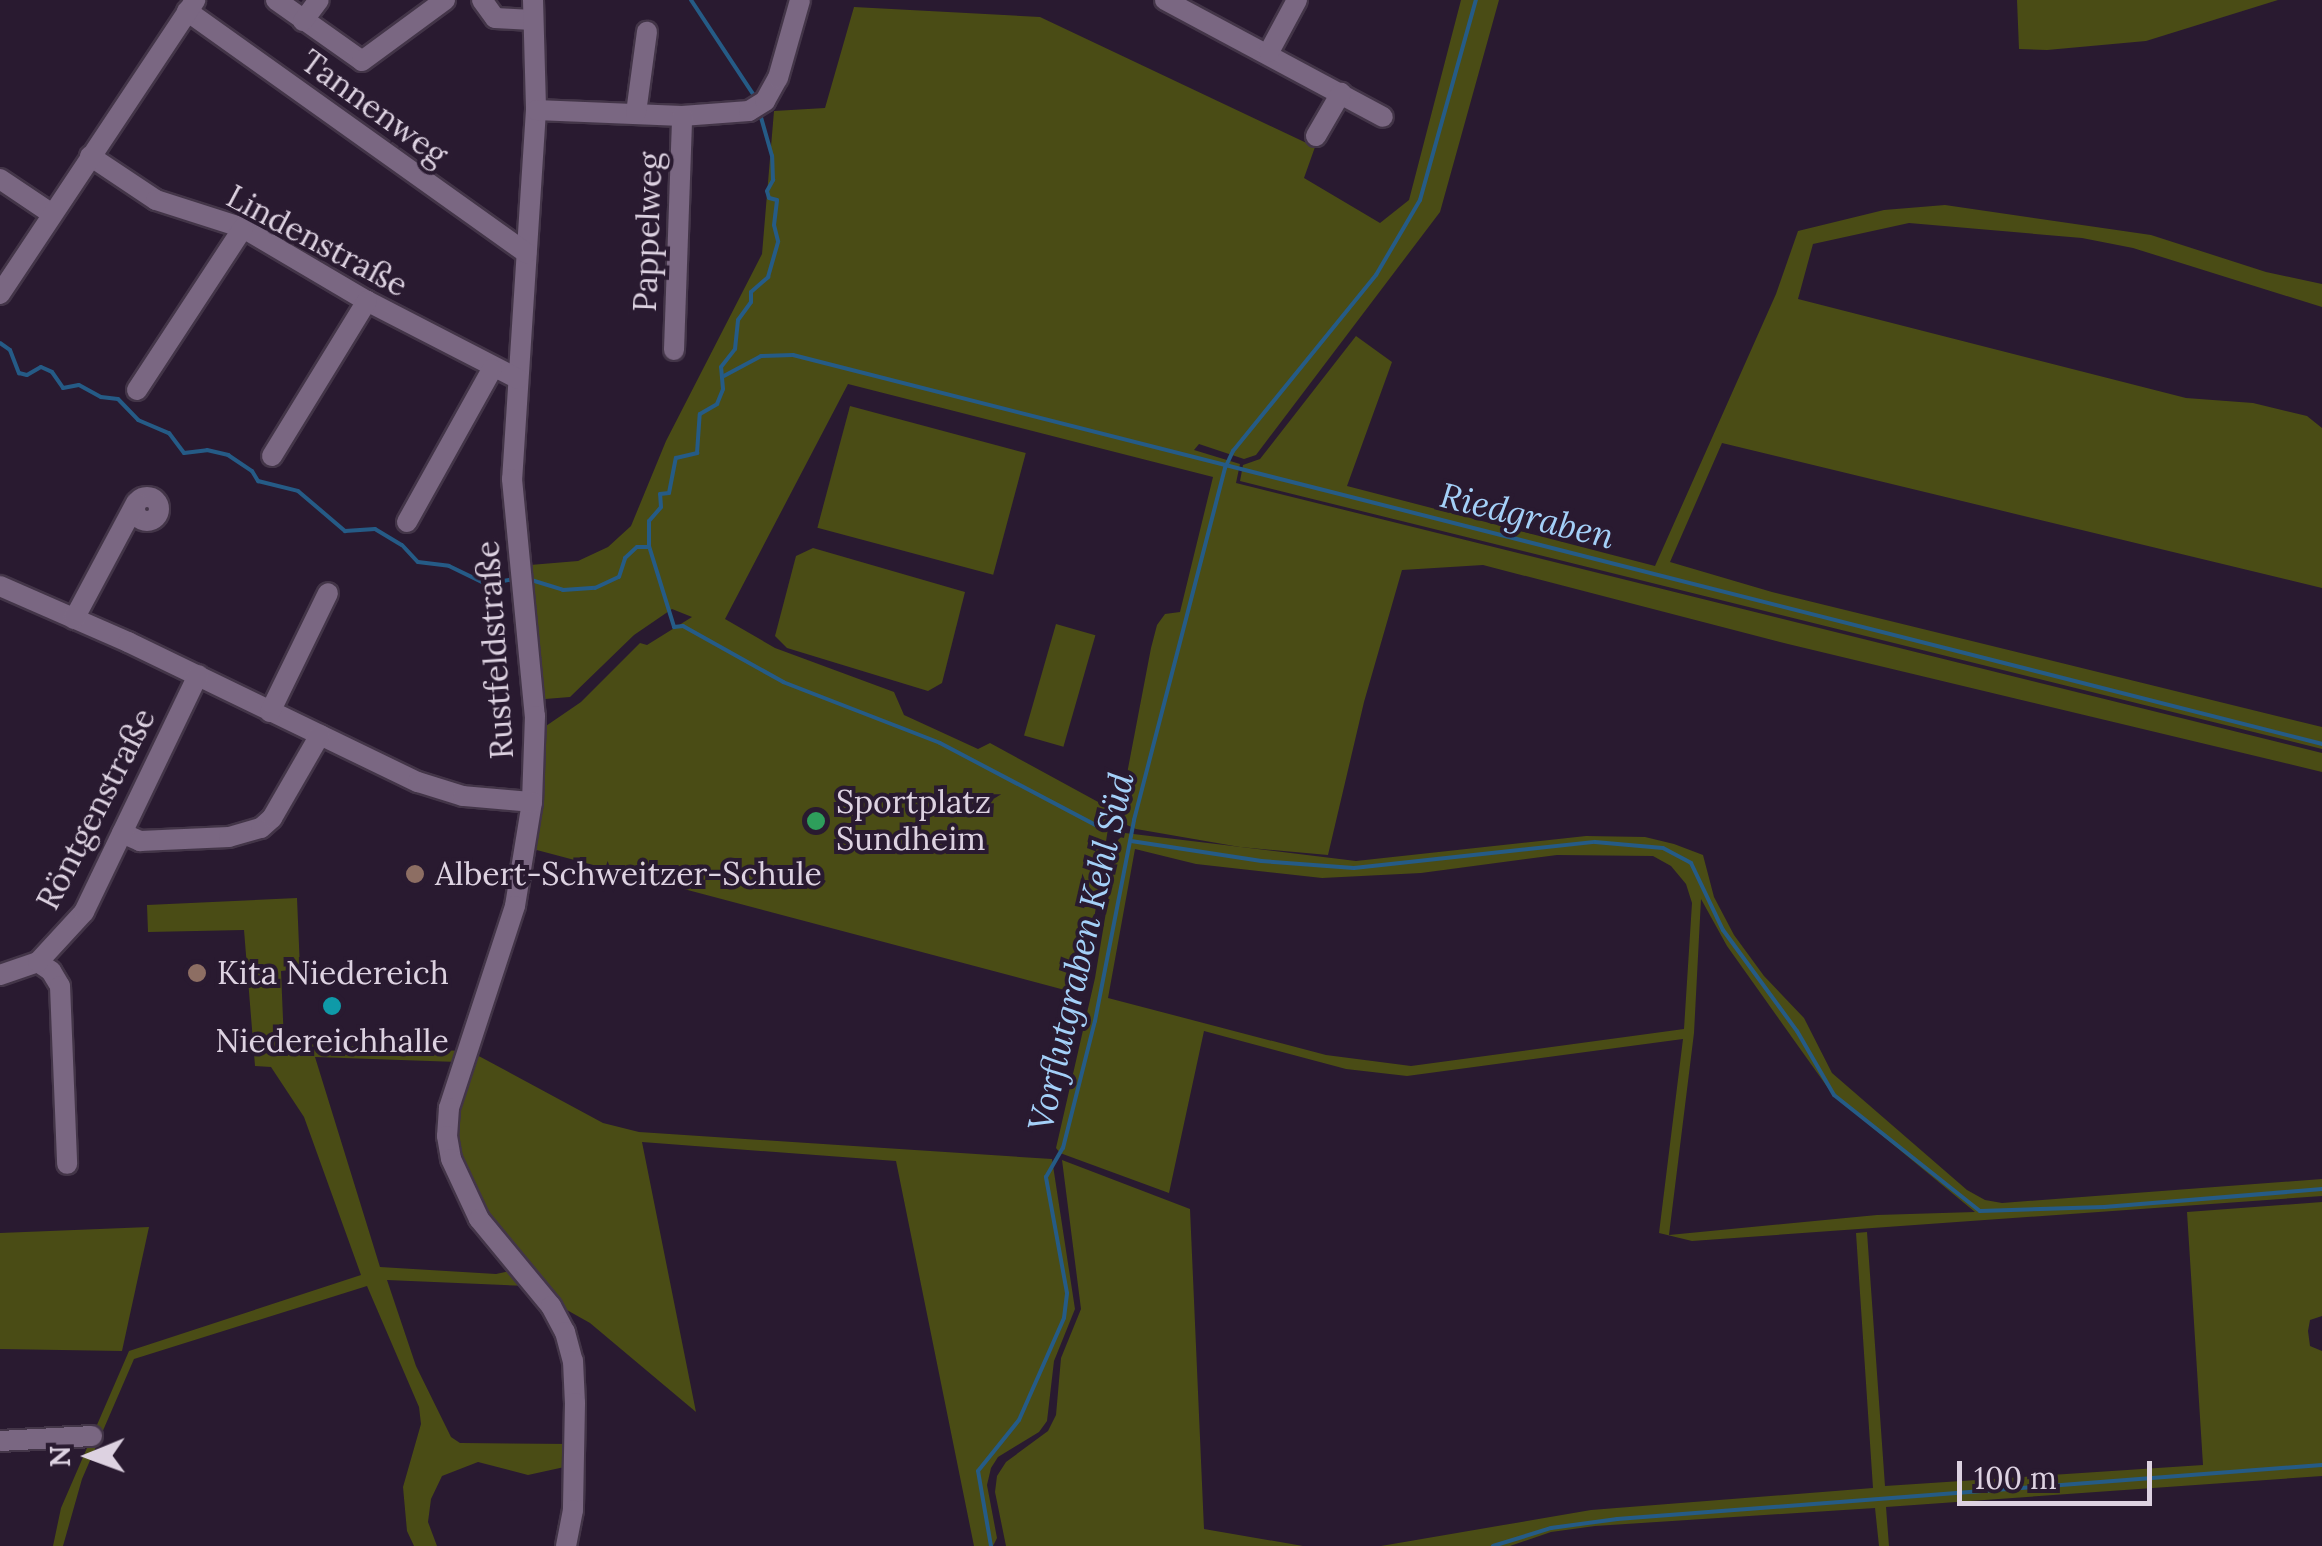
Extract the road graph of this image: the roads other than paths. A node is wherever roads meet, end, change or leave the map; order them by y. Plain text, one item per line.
1 (276, 0) edge
2 (319, 0) edge
3 (444, 0) edge
4 (482, 0) edge
5 (800, 0) edge
6 (1165, 0) edge
7 (1297, 0) edge
8 (191, 6) edge
9 (533, 10) edge
10 (303, 21) junction
11 (647, 32) dead end
12 (1269, 52) junction
13 (1341, 93) junction
14 (536, 110) junction
15 (636, 114) junction
16 (682, 116) junction
17 (1383, 117) dead end
18 (1316, 136) dead end
19 (90, 156) junction
20 (0, 179) edge
21 (52, 214) junction
22 (243, 228) junction
23 (526, 253) junction
24 (0, 294) edge
25 (367, 302) junction
26 (674, 350) dead end
27 (492, 369) junction
28 (518, 379) junction
29 (138, 390) dead end
30 (272, 456) dead end
31 (136, 503) dead end
32 (407, 522) dead end
33 (0, 586) edge
34 (328, 593) dead end
35 (74, 620) junction
36 (198, 676) junction
37 (270, 712) junction
38 (320, 736) junction
39 (532, 802) junction
40 (122, 832) junction
41 (38, 962) junction
42 (0, 976) edge
43 (67, 1164) dead end
44 (92, 1436) dead end
45 (0, 1440) edge
46 (566, 1546) edge

1 - 10 street
2 - 10 street
3 - 10 street
4 - 9 street
5 - 16 street
6 - 12 street
7 - 12 street
8 - 19 street
8 - 23 street, Tannenweg
9 - 14 street, Rustfeldstraße
11 - 15 street
12 - 13 street
13 - 17 street
13 - 18 street
14 - 15 street
14 - 23 street, Rustfeldstraße
15 - 16 street
16 - 26 street, Pappelweg
19 - 21 street
19 - 22 street, Lindenstraße
20 - 21 street
21 - 24 street
22 - 25 street, Lindenstraße
22 - 29 street
23 - 28 street, Rustfeldstraße
25 - 27 street, Lindenstraße
25 - 30 street
27 - 28 street, Lindenstraße
27 - 32 street
28 - 39 street, Rustfeldstraße
31 - 35 street
33 - 35 street
34 - 37 street
35 - 36 street
36 - 37 street
36 - 40 street, Röntgenstraße
37 - 38 street
38 - 39 street
38 - 40 street
39 - 46 street, Rustfeldstraße
40 - 41 street, Röntgenstraße
41 - 42 street, Röntgenstraße
41 - 43 street
44 - 45 street

